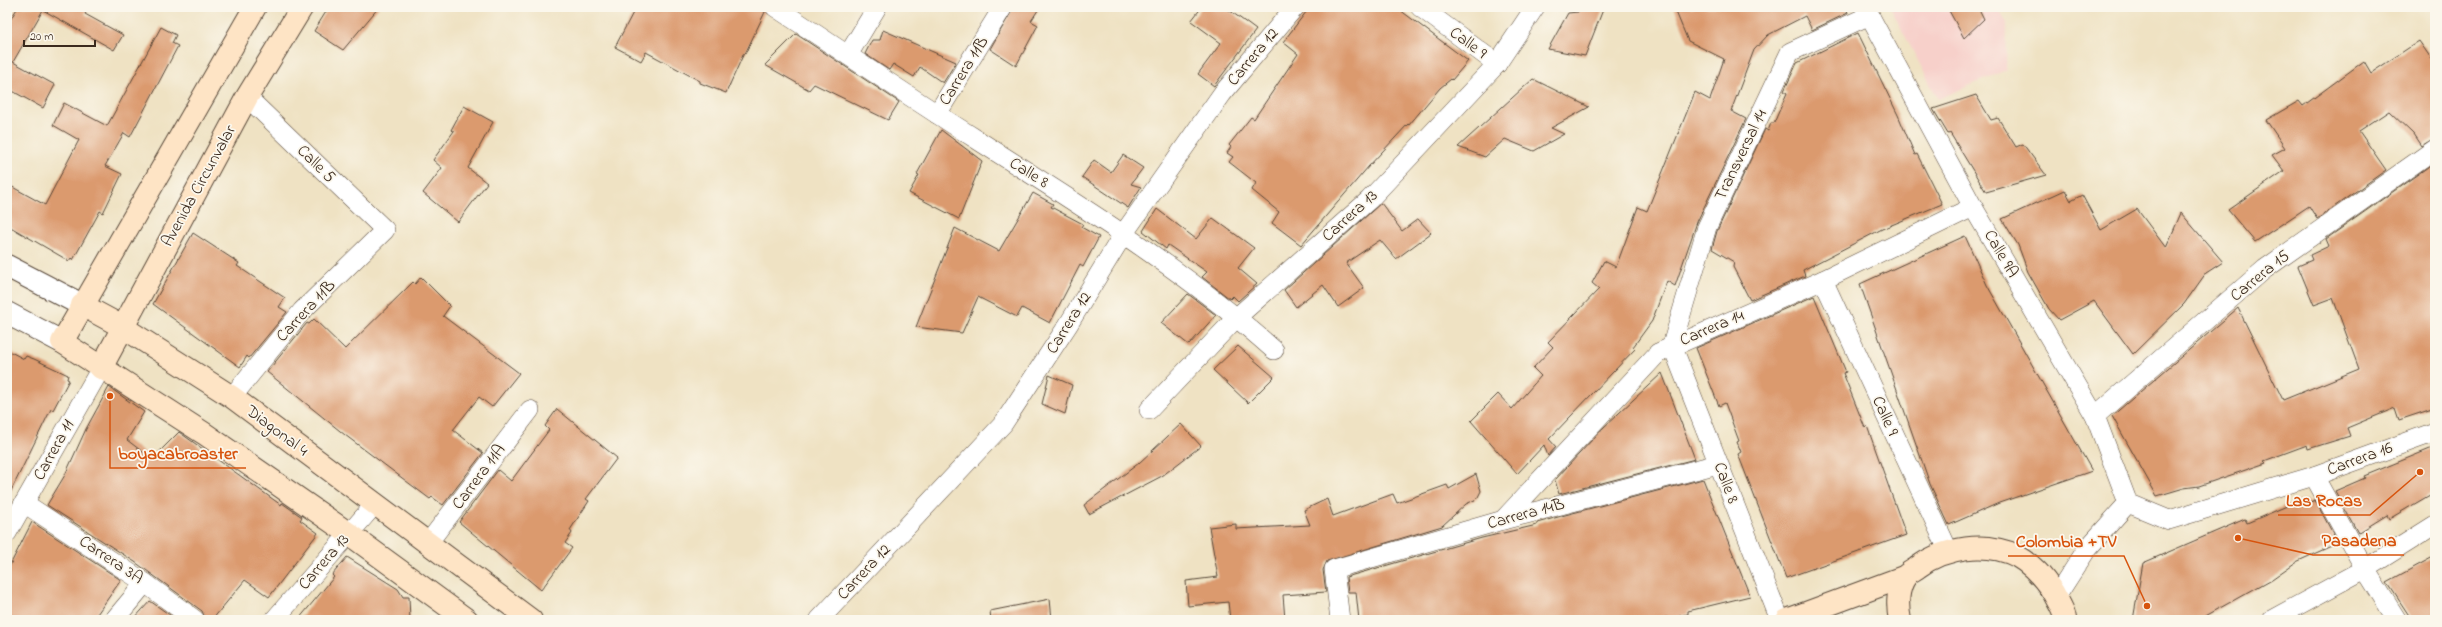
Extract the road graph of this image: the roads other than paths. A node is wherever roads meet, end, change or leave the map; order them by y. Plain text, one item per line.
1 (255, 7) edge
2 (302, 7) edge
3 (775, 7) edge
4 (877, 7) edge
5 (1003, 7) edge
6 (1295, 7) edge
7 (1420, 7) edge
8 (1535, 7) edge
9 (1868, 11) edge
10 (848, 55) junction
11 (1497, 64) junction
12 (247, 97) junction
13 (937, 114) junction
14 (2435, 149) edge
15 (1973, 207) junction
16 (385, 230) joint
17 (1124, 233) junction
18 (7, 266) edge
19 (1823, 280) junction
20 (82, 305) junction
21 (7, 313) edge
22 (1237, 317) junction
23 (121, 326) junction
24 (62, 342) junction
25 (1672, 345) junction
26 (1274, 350) dead end
27 (101, 368) junction
28 (232, 397) junction
29 (530, 410) dead end
30 (1149, 410) dead end
31 (2095, 416) junction
32 (2435, 432) edge
33 (1718, 464) junction
34 (2314, 476) junction
35 (24, 503) junction
36 (2128, 503) junction
37 (375, 504) junction
38 (1503, 520) junction
39 (2435, 526) edge
40 (8, 527) edge
41 (348, 534) junction
42 (428, 543) junction
43 (1949, 552) junction
44 (2365, 569) junction
45 (1906, 576) junction
46 (145, 583) junction
47 (2056, 598) junction
48 (114, 620) edge
49 (195, 620) edge
50 (274, 620) edge
51 (467, 620) edge
52 (531, 620) edge
53 (819, 620) edge
54 (1340, 620) edge
55 (1780, 620) edge
56 (1787, 620) edge
57 (1900, 620) edge
58 (2065, 620) edge
59 (2271, 620) edge
60 (2397, 620) edge

1 - 20 main road
2 - 12 main road, Avenida Circunvalar
3 - 10 street, Calle 8
4 - 10 street
5 - 13 street, Carrera 11B
6 - 17 street, Carrera 12
7 - 11 street, Calle 9
8 - 11 street, Carrera 13
9 - 15 street, Calle 9A
9 - 25 street, Transversal 14
10 - 13 street, Calle 8
11 - 22 street, Carrera 13
12 - 16 street, Calle 5
12 - 23 main road, Avenida Circunvalar
13 - 17 street, Calle 8
14 - 31 street, Carrera 15
15 - 19 street, Carrera 14
15 - 31 street, Calle 9A
16 - 28 street, Carrera 11B
17 - 22 street, Calle 8
17 - 53 street, Carrera 12
18 - 20 street, Diagonal 4
19 - 25 street, Carrera 14
19 - 43 street, Calle 9
20 - 23 main road, Diagonal 4
20 - 24 main road
21 - 24 street
22 - 26 street, Calle 8
22 - 30 street, Carrera 13
23 - 27 main road, Avenida Circunvalar
23 - 28 main road, Diagonal 4
24 - 27 main road
25 - 33 street, Calle 8
25 - 38 street, Carrera 14
27 - 35 street, Carrera 11
27 - 41 main road
28 - 37 main road, Diagonal 4
29 - 42 street, Carrera 11A
31 - 36 street, Calle 9A
32 - 34 street, Carrera 16
33 - 38 street, Carrera 14B
33 - 55 street, Calle 8
34 - 36 street, Carrera 16
34 - 44 street
35 - 40 street, Carrera 11
35 - 46 street, Carrera 3A
36 - 47 street
37 - 41 street, Carrera 13
37 - 42 main road, Diagonal 4
38 - 54 street, Carrera 14B
39 - 44 street
41 - 50 street, Carrera 13
41 - 51 main road
42 - 52 main road, Diagonal 4
43 - 45 main road
43 - 47 main road
44 - 59 street
44 - 60 street
45 - 56 main road
45 - 57 main road
46 - 48 street
46 - 49 street, Carrera 3A
47 - 58 main road

